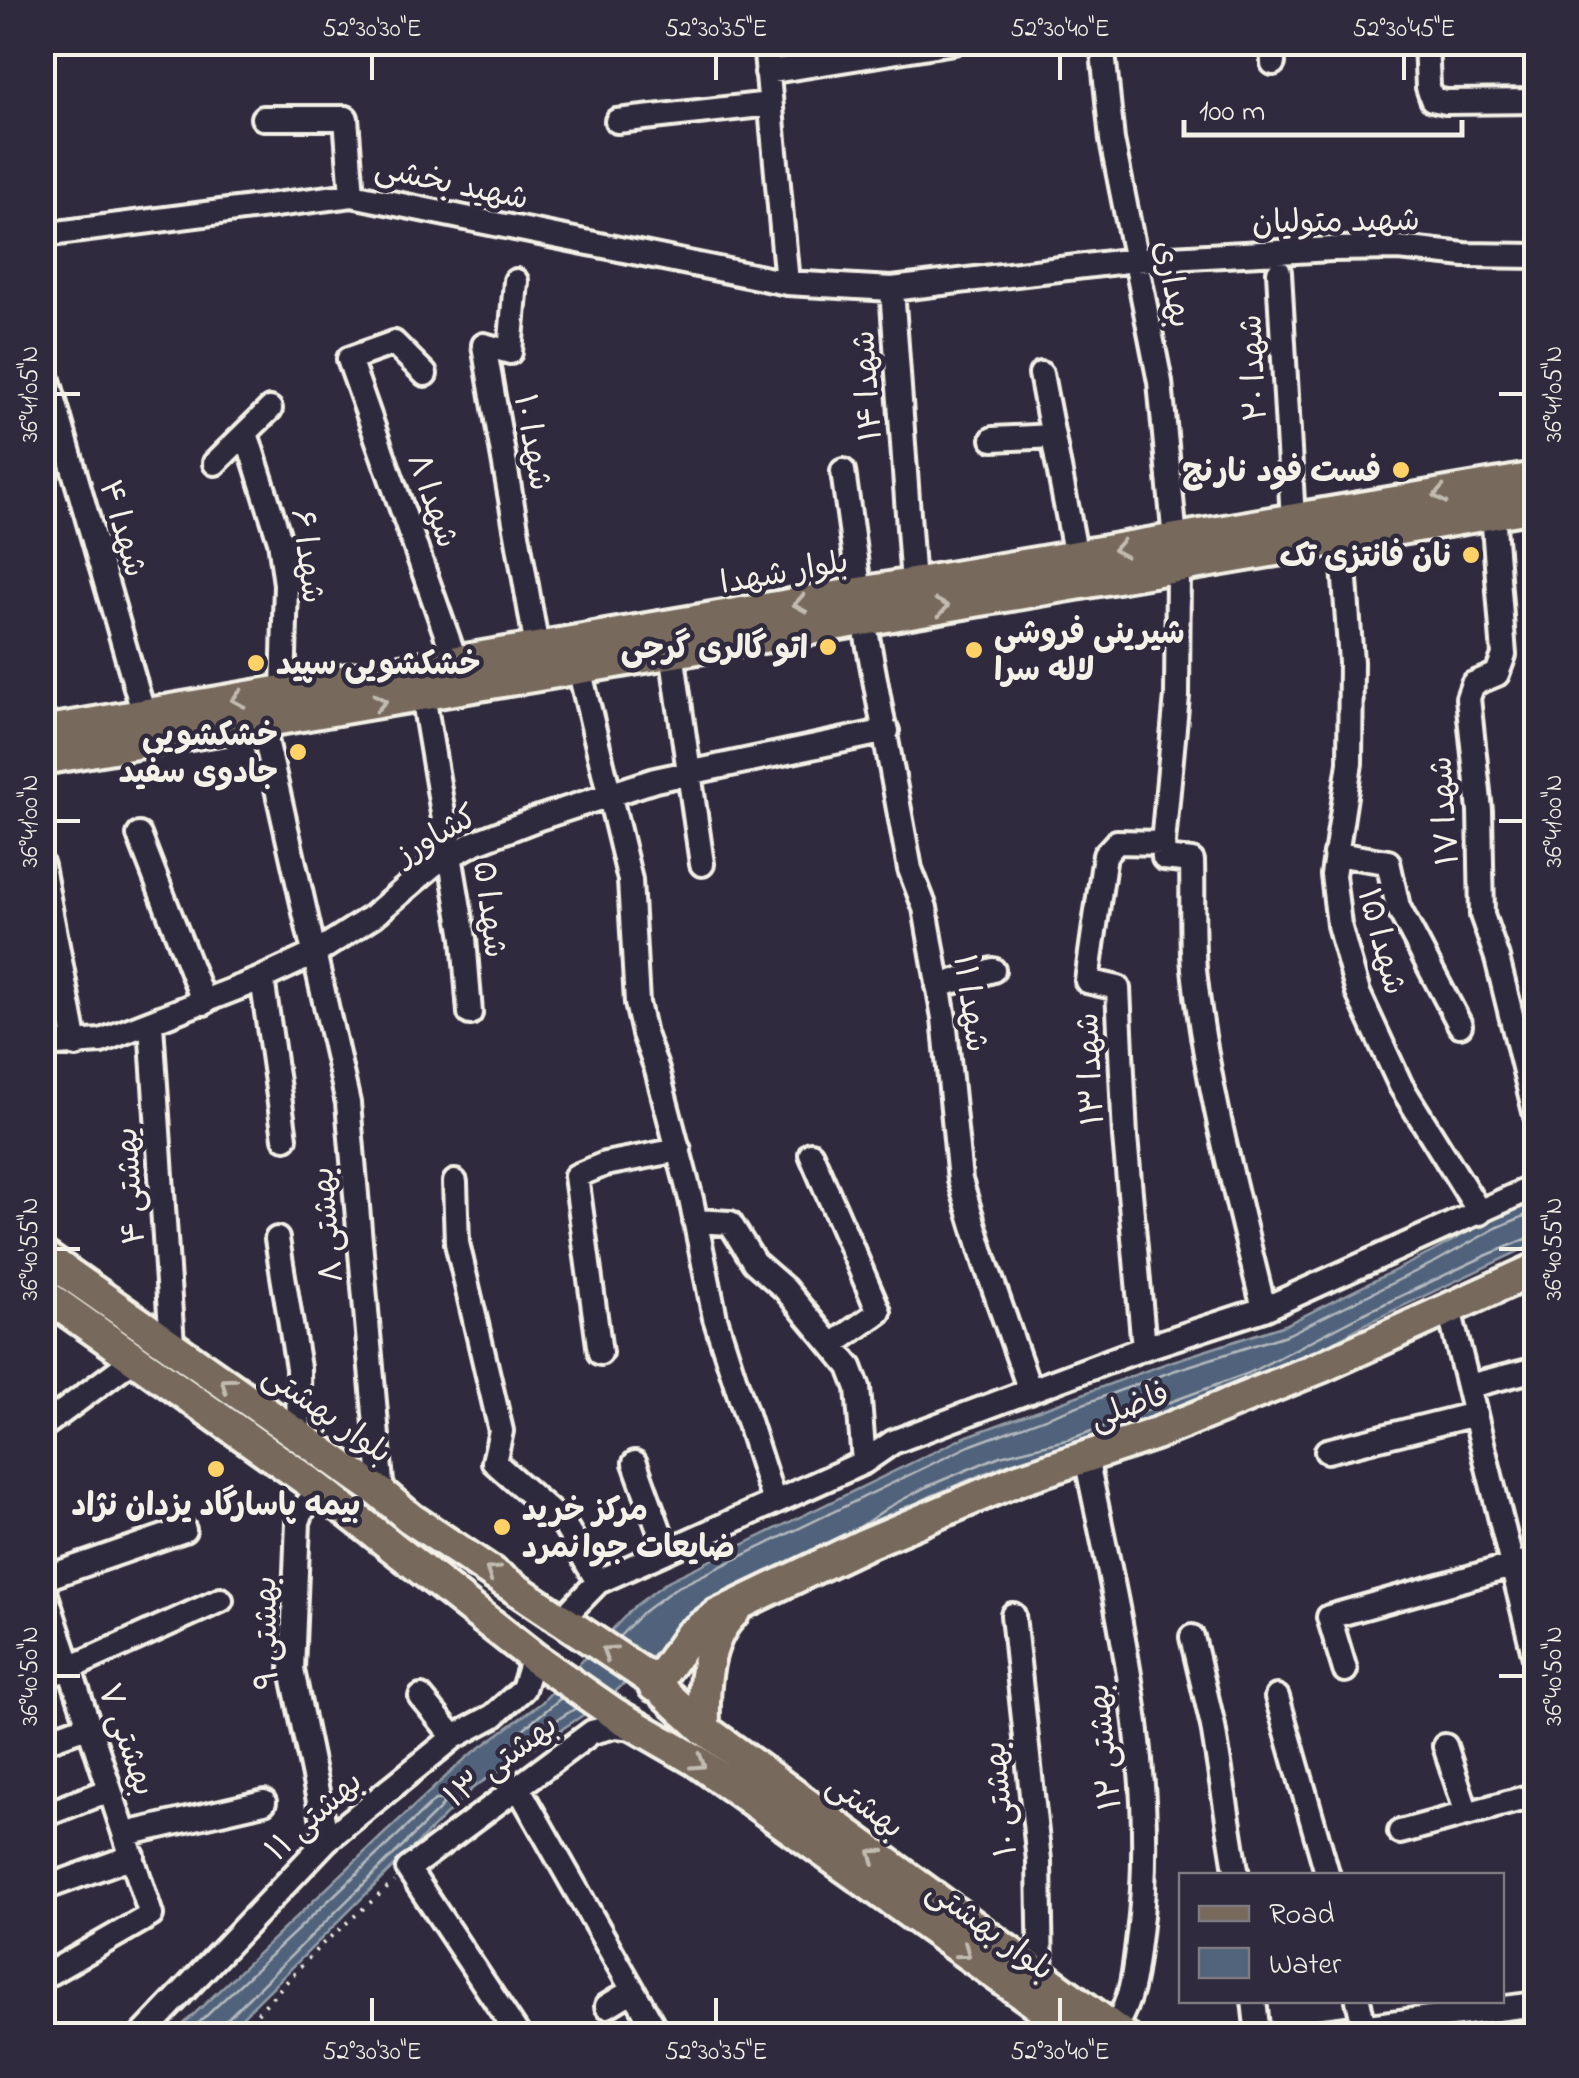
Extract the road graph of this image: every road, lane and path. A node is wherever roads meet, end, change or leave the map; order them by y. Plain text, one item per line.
1 (765, 42) edge
2 (954, 42) edge
3 (1102, 42) edge
4 (1426, 42) edge
5 (767, 72) junction
6 (1536, 101) edge
7 (770, 104) junction
8 (263, 118) dead end
9 (617, 121) dead end
10 (352, 194) junction
11 (42, 235) edge
12 (1536, 256) edge
13 (1135, 260) junction
14 (1279, 272) dead end
15 (516, 281) dead end
16 (786, 283) junction
17 (892, 289) junction
18 (42, 359) edge
19 (425, 374) dead end
20 (1041, 374) dead end
21 (270, 409) dead end
22 (246, 433) junction
23 (1053, 436) junction
24 (993, 439) dead end
25 (216, 463) dead end
26 (843, 471) dead end
27 (1536, 503) edge
28 (1493, 513) junction
29 (1293, 520) junction
30 (1342, 538) junction
31 (1177, 553) junction
32 (1076, 557) junction
33 (913, 584) junction
34 (862, 607) junction
35 (537, 648) junction
36 (672, 652) junction
37 (456, 662) junction
38 (580, 668) junction
39 (283, 691) junction
40 (423, 694) junction
41 (144, 714) junction
42 (262, 722) junction
43 (42, 732) edge
44 (887, 732) junction
45 (42, 759) edge
46 (689, 772) junction
47 (608, 796) junction
48 (139, 835) dead end
49 (1163, 844) junction
50 (1336, 854) junction
51 (452, 855) junction
52 (702, 864) dead end
53 (42, 866) edge
54 (314, 954) junction
55 (992, 970) dead end
56 (262, 978) junction
57 (938, 986) junction
58 (204, 1003) junction
59 (470, 1013) dead end
60 (151, 1024) junction
61 (1460, 1025) dead end
62 (42, 1045) edge
63 (76, 1045) junction
64 (1536, 1116) edge
65 (285, 1138) dead end
66 (679, 1150) junction
67 (811, 1154) dead end
68 (454, 1182) dead end
69 (1536, 1186) edge
70 (1480, 1213) junction
71 (696, 1221) junction
72 (277, 1239) dead end
73 (42, 1255) edge
74 (1536, 1269) edge
75 (42, 1293) edge
76 (1450, 1308) junction
77 (1264, 1309) junction
78 (172, 1344) junction
79 (832, 1345) junction
80 (1144, 1348) junction
81 (600, 1353) dead end
82 (135, 1358) junction
83 (1536, 1368) edge
84 (1469, 1386) junction
85 (1030, 1391) junction
86 (1476, 1414) junction
87 (42, 1427) edge
88 (299, 1436) junction
89 (1327, 1451) dead end
90 (1086, 1457) junction
91 (864, 1462) junction
92 (635, 1463) dead end
93 (319, 1489) junction
94 (382, 1494) junction
95 (774, 1502) junction
96 (410, 1518) junction
97 (184, 1530) dead end
98 (443, 1540) junction
99 (394, 1545) junction
100 (666, 1550) junction
101 (1536, 1559) edge
102 (1513, 1566) junction
103 (420, 1567) junction
104 (42, 1581) edge
105 (598, 1582) junction
106 (221, 1600) dead end
107 (744, 1603) junction
108 (47, 1614) edge
109 (1013, 1615) dead end
110 (566, 1624) junction
111 (1192, 1638) dead end
112 (538, 1660) junction
113 (1536, 1662) edge
114 (70, 1668) junction
115 (1345, 1670) dead end
116 (42, 1677) edge
117 (650, 1681) junction
118 (421, 1697) dead end
119 (1277, 1697) dead end
120 (627, 1721) junction
121 (87, 1726) junction
122 (704, 1730) junction
123 (454, 1737) junction
124 (42, 1742) edge
125 (1445, 1746) dead end
126 (518, 1787) junction
127 (109, 1790) junction
128 (1536, 1796) edge
129 (264, 1802) dead end
130 (1467, 1814) junction
131 (42, 1816) edge
132 (1400, 1832) dead end
133 (327, 1840) junction
134 (130, 1845) junction
135 (408, 1870) junction
136 (1237, 1873) edge
137 (1327, 1873) edge
138 (42, 1889) edge
139 (50, 1973) dead end
140 (1041, 1977) junction
141 (633, 1990) junction
142 (1254, 2003) edge
143 (1359, 2003) edge
144 (1536, 2004) edge
145 (607, 2006) dead end
146 (1364, 2026) junction
147 (1119, 2032) edge
148 (141, 2036) edge
149 (236, 2036) edge
150 (519, 2036) edge
151 (659, 2036) edge
152 (1076, 2036) edge
153 (1258, 2036) edge
154 (1292, 2036) edge

1 - 5 street
2 - 5 street
3 - 13 street, بهداری
4 - 6 street
5 - 7 street
7 - 9 street
7 - 16 street
8 - 10 street
10 - 11 street, شهید بخشی
10 - 16 street, شهید بخشی
12 - 13 street, شهید متولیان
13 - 17 street, شهید متولیان
13 - 31 street, بهداری
14 - 29 street, شهدا ۲۰
15 - 35 street, شهدا ۱۰
16 - 17 street, شهدا ۱۴
17 - 33 street, شهدا ۱۴
18 - 41 street, شهدا ۴
19 - 37 street, شهدا ۸
20 - 23 street
21 - 22 street
22 - 25 street
22 - 39 street, شهدا ۶
23 - 24 street
23 - 32 street
26 - 34 street, شهدا ۱۱
27 - 28 main road, بلوار شهدا
27 -> 29 main road, بلوار شهدا
28 - 30 main road, بلوار شهدا
28 - 64 street, شهدا ۱۷
29 - 31 main road, بلوار شهدا
30 - 31 main road, بلوار شهدا
30 - 50 street, شهدا ۱۵
31 -> 32 main road, بلوار شهدا
34 -> 31 main road, بلوار شهدا
31 - 49 street
32 - 33 main road, بلوار شهدا
33 - 34 main road, بلوار شهدا
34 -> 35 main road, بلوار شهدا
34 - 36 main road, بلوار شهدا
34 - 44 street, شهدا ۱۱
35 - 37 main road, بلوار شهدا
36 - 38 main road, بلوار شهدا
36 - 46 street
37 - 39 main road, بلوار شهدا
38 - 40 main road, بلوار شهدا
38 - 47 street
39 -> 41 main road, بلوار شهدا
42 -> 40 main road, بلوار شهدا
40 - 51 street, شهدا ۵
41 - 43 main road, بلوار شهدا
42 - 45 main road, بلوار شهدا
42 - 54 street, بهشتی ۸
44 - 46 street, کشاورز
44 - 57 street, شهدا ۱۱
46 - 47 street, کشاورز
46 - 52 street
47 - 51 street, کشاورز
47 - 66 street
48 - 58 street
49 - 77 street
49 - 80 street, شهدا ۱۳
50 - 61 street
50 - 70 street, شهدا ۱۵
51 - 54 street, کشاورز
51 - 59 street, شهدا ۵
53 - 63 street
54 - 56 street, کشاورز
54 - 94 street, بهشتی ۸
55 - 57 street
56 - 58 street, کشاورز
56 - 65 street
57 - 85 street, شهدا ۱۱
58 - 60 street, کشاورز
60 - 63 street, کشاورز
60 - 78 street, یهشتی ۴
62 - 63 street, کشاورز
66 - 71 street
66 - 81 street
67 - 79 street
68 - 105 street
69 - 70 street
70 - 77 street
71 - 79 street
71 - 95 street
72 - 88 street
73 - 78 main road, بلوار بهشتی
74 - 76 main road, فاضلی
75 - 82 main road, بلوار بهشتی
76 - 84 street
76 - 90 main road, فاضلی
77 - 80 street
88 -> 78 main road, بلوار بهشتی
79 - 91 street
80 - 85 street
82 - 87 street
82 - 93 main road, بلوار بهشتی
83 - 84 street
84 - 86 street
85 - 91 street
86 - 89 street
86 - 102 street
88 - 94 main road, بلوار بهشتی
90 - 107 main road, فاضلی
90 - 147 street, بهشتی ۱۲
91 - 95 street
92 - 100 street
93 - 99 main road, بلوار بهشتی
93 - 133 street, بهشتی ۹
94 - 96 main road, بلوار بهشتی
95 - 100 street
96 - 98 main road, بلوار بهشتی
96 - 99 main road
97 - 104 street
98 - 103 main road
110 -> 98 main road, بلوار بهشتی
99 - 103 main road, بلوار بهشتی
100 - 105 street
101 - 102 street
102 - 113 street
102 - 115 street
103 - 112 main road, بلوار بهشتی
104 - 108 street, بهشتی ۷
105 - 110 street
106 - 114 street
107 - 117 main road, فاضلی
107 - 122 main road, فاضلی
108 - 114 street, بهشتی ۷
109 - 140 street, بهشتی ۱۰
117 -> 110 main road, بهشتی
111 - 136 street
112 - 120 main road
112 - 123 street, بهشتی ۱۱
114 - 116 street
114 - 121 street, بهشتی ۷
117 - 122 main road, بهشتی
118 - 123 street
119 - 137 street
120 - 126 street, بهشتی ۱۳
120 -> 152 main road, بلوار بهشتی
121 - 124 street
121 - 127 street, بهشتی ۷
140 -> 122 main road, بهشتی
123 - 133 street, بهشتی ۱۱
125 - 130 street
126 - 135 street, بهشتی ۱۳
126 - 141 street
127 - 131 street
127 - 134 street, بهشتی ۷
128 - 130 street
129 - 134 street
130 - 132 street
133 - 148 street, بهشتی ۱۱
134 - 138 street
134 - 139 street, بهشتی ۷
135 - 149 path
135 - 150 street
140 - 147 main road, بهشتی
141 - 145 street
141 - 151 street
142 - 153 street
143 - 146 street
144 - 146 street
146 - 154 street

